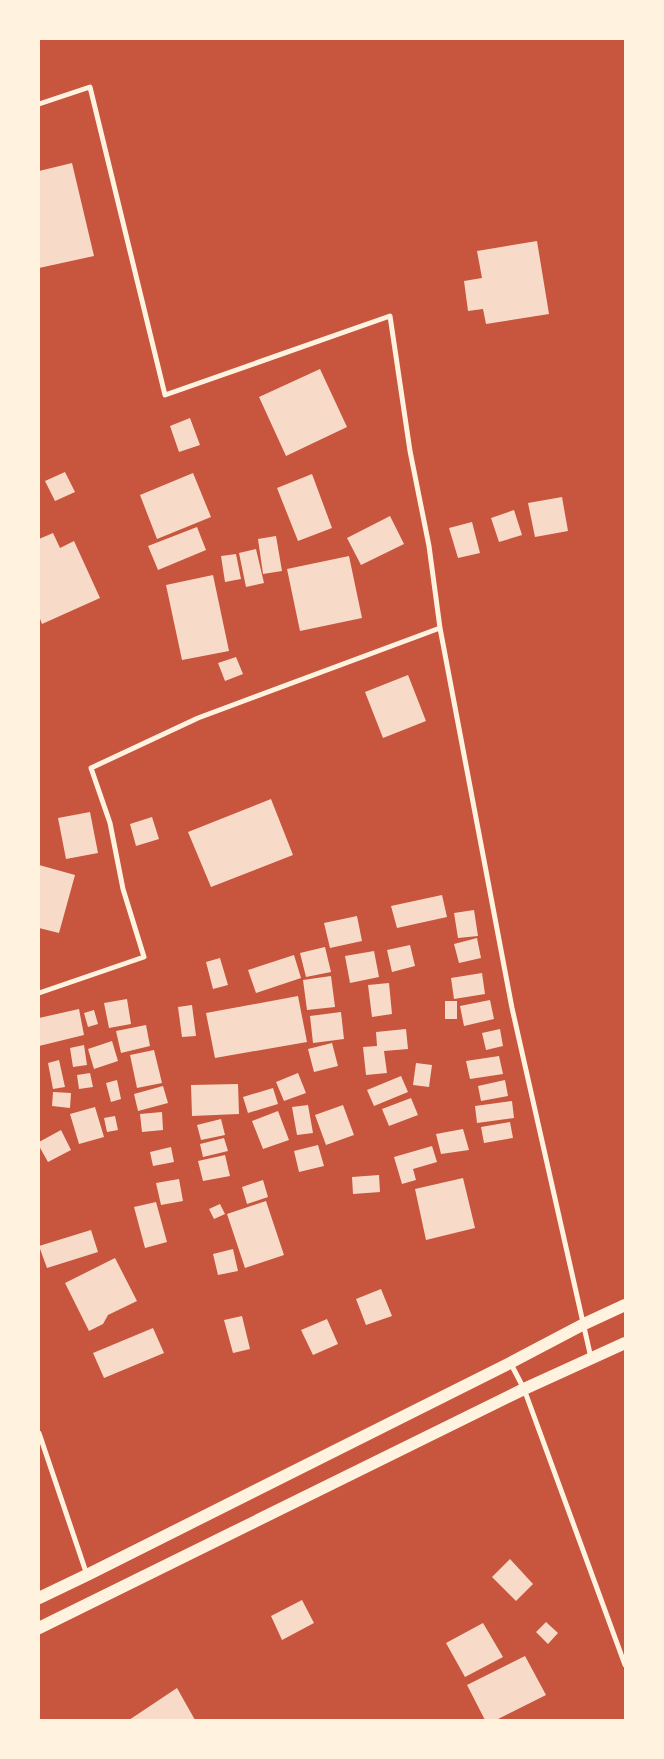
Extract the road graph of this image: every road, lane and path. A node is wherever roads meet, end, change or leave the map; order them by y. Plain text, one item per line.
1 (39, 104) edge
2 (440, 628) junction
3 (39, 993) edge
4 (625, 1305) edge
5 (584, 1324) junction
6 (625, 1343) edge
7 (591, 1358) junction
8 (510, 1363) junction
9 (524, 1389) junction
10 (39, 1433) edge
11 (87, 1575) junction
12 (39, 1598) edge
13 (39, 1628) edge
14 (625, 1665) edge

1 - 2 street
2 - 3 street
2 - 5 street
4 - 5 main road
5 - 7 street
5 - 8 main road
6 - 7 main road
7 - 9 main road
8 - 9 street
8 - 11 main road
9 - 13 main road
9 - 14 street
10 - 11 street
11 - 12 main road

